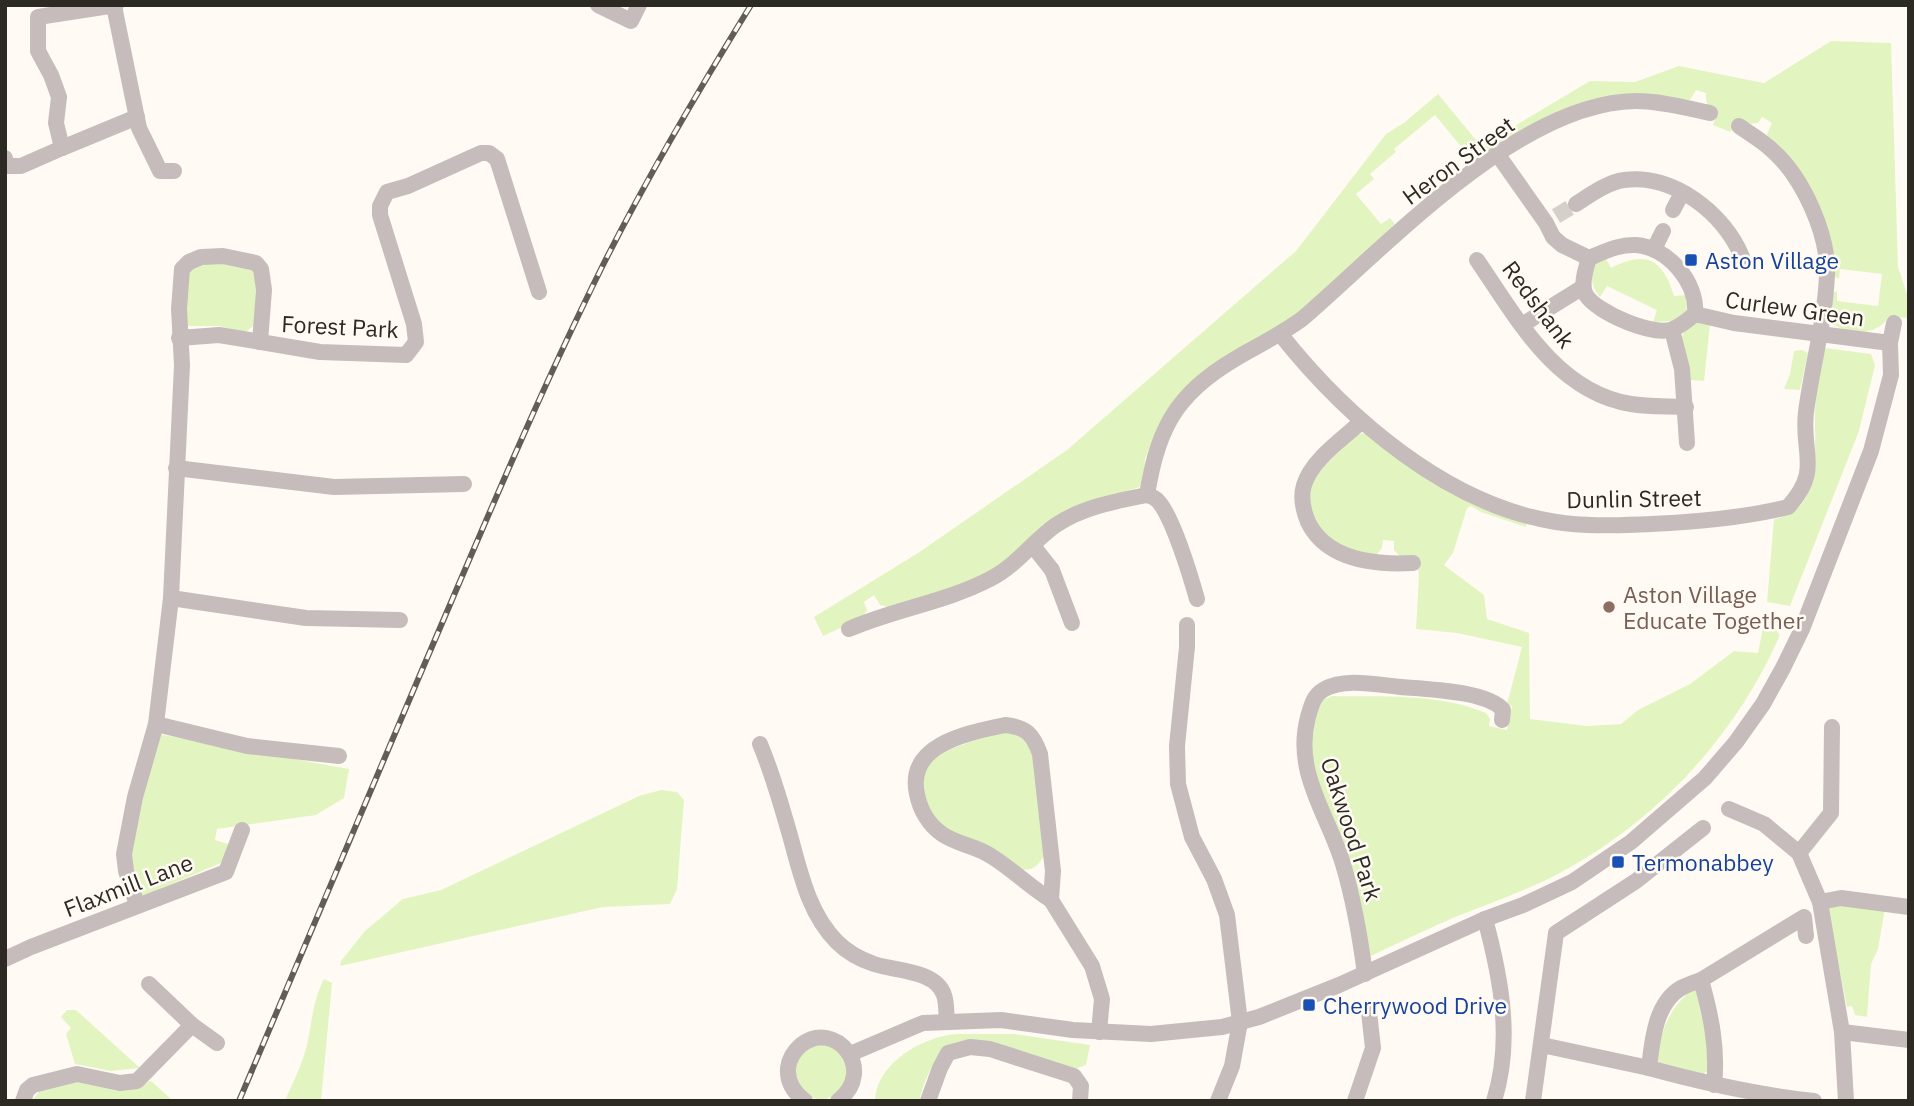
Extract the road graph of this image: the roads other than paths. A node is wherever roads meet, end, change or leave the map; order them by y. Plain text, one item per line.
1 (598, 5) edge
2 (639, 5) edge
3 (115, 6) edge
4 (35, 11) edge
5 (1702, 106) dead end
6 (137, 117) junction
7 (1739, 126) dead end
8 (62, 148) junction
9 (1498, 155) junction
10 (5, 158) edge
11 (174, 171) dead end
12 (1682, 193) junction
13 (1576, 204) tunnel mouth
14 (1673, 210) dead end
15 (1663, 231) dead end
16 (1654, 249) junction
17 (1742, 257) dead end
18 (1589, 258) junction
19 (1477, 260) dead end
20 (1583, 287) junction
21 (539, 292) dead end
22 (1695, 314) junction
23 (1894, 323) dead end
24 (1522, 325) junction
25 (1672, 330) junction
26 (1281, 335) junction
27 (1821, 336) junction
28 (179, 338) junction
29 (260, 342) junction
30 (1890, 343) junction
31 (1686, 407) junction
32 (1362, 421) junction
33 (1687, 443) dead end
34 (176, 468) junction
35 (464, 484) dead end
36 (1147, 495) junction
37 (1033, 545) junction
38 (1413, 563) dead end
39 (172, 598) junction
40 (1197, 599) dead end
41 (400, 620) dead end
42 (1072, 623) dead end
43 (1187, 625) dead end
44 (849, 629) dead end
45 (1502, 720) dead end
46 (156, 724) junction
47 (1832, 727) dead end
48 (760, 744) dead end
49 (339, 755) dead end
50 (1729, 809) dead end
51 (1703, 828) dead end
52 (242, 830) dead end
53 (1799, 853) junction
54 (1051, 901) junction
55 (1820, 902) junction
56 (137, 905) junction
57 (1909, 907) edge
58 (1485, 919) junction
59 (1806, 936) dead end
60 (5, 959) edge
61 (1365, 974) junction
62 (1701, 980) junction
63 (149, 984) dead end
64 (1369, 1012) dead end
65 (947, 1022) junction
66 (1240, 1022) junction
67 (192, 1025) junction
68 (1099, 1032) junction
69 (1842, 1032) junction
70 (1909, 1040) edge
71 (217, 1043) dead end
72 (1542, 1045) junction
73 (850, 1054) junction
74 (1649, 1068) junction
75 (853, 1082) junction
76 (1714, 1086) junction
77 (23, 1101) edge
78 (804, 1101) edge
79 (838, 1101) edge
80 (856, 1101) edge
81 (928, 1101) edge
82 (1080, 1101) edge
83 (1218, 1101) edge
84 (1355, 1101) edge
85 (1494, 1101) edge
86 (1533, 1101) edge
87 (1814, 1101) edge
88 (1846, 1101) edge

1 - 2 street
3 - 4 street
3 - 6 street
4 - 8 street
5 - 9 street, Heron Street
6 - 8 street
6 - 11 street
7 - 27 street, Dunlin Street
8 - 10 street
9 - 18 street
9 - 26 street, Heron Street
12 - 13 street
12 - 14 street
12 - 17 street
15 - 16 street
16 - 18 street
16 - 22 street
18 - 20 street
19 - 24 street, Redshank
20 - 24 street
20 - 25 street
21 - 29 street, Forest Park
22 - 25 street
22 - 27 street, Curlew Green
23 - 30 street
24 - 31 street, Redshank
25 - 31 street
26 - 32 street, Dunlin Street
26 - 36 street, Heron Street
27 - 30 street, Curlew Green
27 - 32 street, Dunlin Street
28 - 29 street, Forest Park
28 - 29 street, Forest Park
28 - 34 street, Forest Park
30 - 58 street
31 - 33 street
32 - 38 street
34 - 35 street
34 - 39 street, Forest Park
36 - 37 street
36 - 40 street
37 - 42 street
37 - 44 street
39 - 41 street
39 - 46 street, Forest Park
43 - 66 street
45 - 61 street, Oakwood Park
46 - 49 street
46 - 56 street, Forest Park
47 - 53 street
48 - 65 street
50 - 53 street
51 - 72 street
52 - 56 street, Flaxmill Lane
53 - 55 street
54 - 54 street
54 - 68 street
55 - 57 street
55 - 69 street
56 - 60 street, Flaxmill Lane
58 - 61 street
58 - 85 street
59 - 62 street
61 - 66 street
62 - 74 street
62 - 76 street
63 - 67 street
64 - 84 street
65 - 68 street
65 - 73 street
66 - 68 street
66 - 83 street
67 - 71 street
67 - 77 street
69 - 70 street
69 - 88 street
72 - 74 street
72 - 86 street
73 - 75 street
73 - 78 street
74 - 76 street
75 - 79 street
75 - 80 street
76 - 87 street
81 - 82 street

